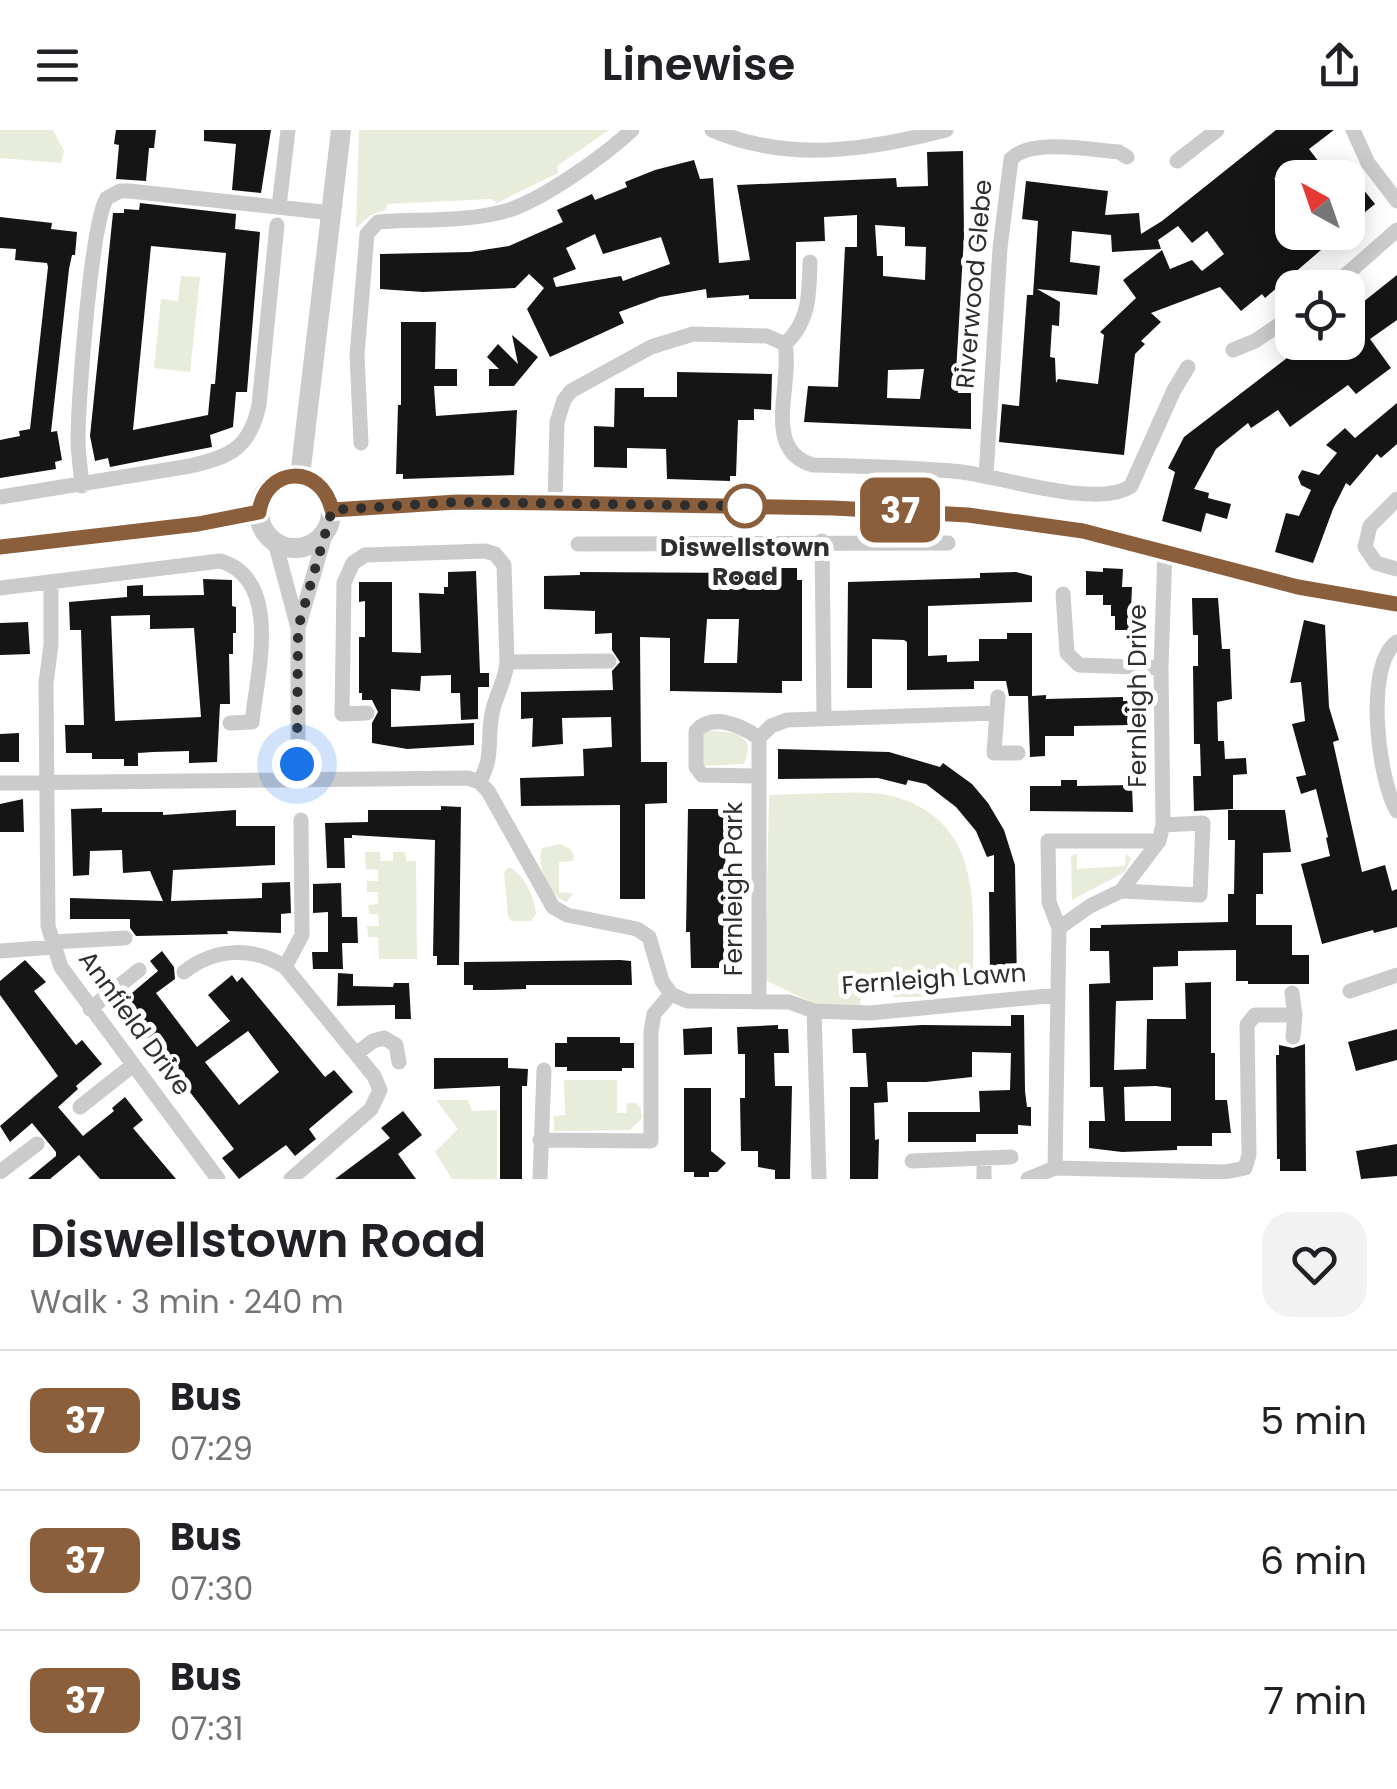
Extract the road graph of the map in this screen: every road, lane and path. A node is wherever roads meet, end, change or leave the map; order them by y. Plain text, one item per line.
1 (288, 130) edge
2 (341, 130) edge
3 (632, 130) edge
4 (712, 130) edge
5 (946, 130) edge
6 (1217, 130) edge
7 (1353, 130) edge
8 (1127, 157) dead end
9 (1177, 161) dead end
10 (1397, 201) edge
11 (280, 207) junction
12 (332, 213) junction
13 (277, 226) dead end
14 (1397, 230) edge
15 (810, 262) dead end
16 (1352, 270) edge
17 (1275, 327) edge
18 (786, 344) junction
19 (1232, 350) dead end
20 (1188, 367) dead end
21 (361, 443) dead end
22 (300, 476) junction
23 (986, 476) junction
24 (82, 486) junction
25 (0, 497) edge
26 (1397, 499) edge
27 (554, 503) junction
28 (332, 510) junction
29 (259, 512) junction
30 (326, 532) junction
31 (822, 541) junction
32 (275, 542) junction
33 (948, 543) dead end
34 (578, 544) dead end
35 (0, 547) edge
36 (1165, 550) junction
37 (1397, 570) edge
38 (50, 582) junction
39 (0, 588) edge
40 (1063, 594) dead end
41 (1397, 604) edge
42 (298, 628) junction
43 (1397, 642) edge
44 (608, 661) dead end
45 (507, 662) junction
46 (1161, 668) junction
47 (367, 714) dead end
48 (824, 718) junction
49 (230, 723) dead end
50 (759, 738) junction
51 (1018, 753) dead end
52 (758, 776) junction
53 (298, 778) junction
54 (46, 782) junction
55 (479, 782) junction
56 (0, 783) edge
57 (1397, 811) edge
58 (301, 820) dead end
59 (1161, 833) junction
60 (1122, 891) junction
61 (1059, 928) junction
62 (125, 938) dead end
63 (53, 944) junction
64 (0, 951) edge
65 (285, 967) junction
66 (139, 970) dead end
67 (184, 972) dead end
68 (1397, 975) edge
69 (1350, 991) dead end
70 (1292, 993) dead end
71 (670, 994) junction
72 (1058, 995) junction
73 (759, 1002) junction
74 (90, 1008) junction
75 (814, 1011) junction
76 (1296, 1015) junction
77 (1292, 1037) dead end
78 (356, 1054) junction
79 (398, 1062) dead end
80 (133, 1065) junction
81 (544, 1070) dead end
82 (80, 1107) dead end
83 (540, 1140) junction
84 (37, 1144) dead end
85 (1011, 1157) dead end
86 (984, 1158) junction
87 (912, 1160) dead end
88 (0, 1172) edge
89 (313, 1173) edge
90 (1050, 1173) edge
91 (1224, 1175) edge
92 (218, 1179) edge
93 (291, 1179) edge
94 (540, 1179) edge
95 (820, 1179) edge
96 (984, 1179) edge
97 (1028, 1179) edge

1 - 11 street
2 - 12 street
3 - 21 street
4 - 5 street
6 - 9 street
7 - 10 street
8 - 23 street, Riverwood Glebe
11 - 12 street
11 - 24 street
12 - 22 street
13 - 24 street
14 - 16 street
15 - 18 street
17 - 19 street
18 - 23 street
18 - 27 street
20 - 23 street
22 - 28 street
22 - 29 street
24 - 25 street
26 - 37 street
27 - 28 street
27 - 36 street
28 - 30 street
29 - 32 street
29 - 35 street
30 - 32 street
30 - 42 street
31 - 33 street
31 - 34 street
31 - 48 street
32 - 42 street
36 - 41 street
36 - 46 street, Fernleigh Drive
38 - 39 street
38 - 49 street
38 - 54 street, Annfield Drive
40 - 46 street
42 - 53 street
43 - 57 street
44 - 45 street
45 - 47 street
45 - 55 street
46 - 59 street, Fernleigh Drive
48 - 50 street
48 - 51 street
50 - 52 street, Fernleigh Park
50 - 52 street, Fernleigh Park
52 - 73 street, Fernleigh Park
53 - 54 street
53 - 55 street
54 - 56 street
54 - 63 street, Annfield Drive
55 - 71 street
58 - 65 street
59 - 60 street
59 - 60 street
59 - 61 street
60 - 61 street
61 - 72 street
62 - 63 street
63 - 64 street
63 - 74 street, Annfield Drive
65 - 67 street
65 - 78 street
66 - 74 street
68 - 69 street
70 - 76 street
71 - 73 street
71 - 83 street
72 - 75 street, Fernleigh Lawn
72 - 90 street
73 - 75 street
74 - 80 street, Annfield Drive
75 - 95 street
76 - 77 street
76 - 91 street
78 - 79 street
78 - 89 street
80 - 82 street
80 - 92 street, Annfield Drive
81 - 83 street
83 - 94 street
84 - 88 street
85 - 86 street
86 - 87 street
86 - 96 street
89 - 93 street
90 - 91 street
90 - 97 street

